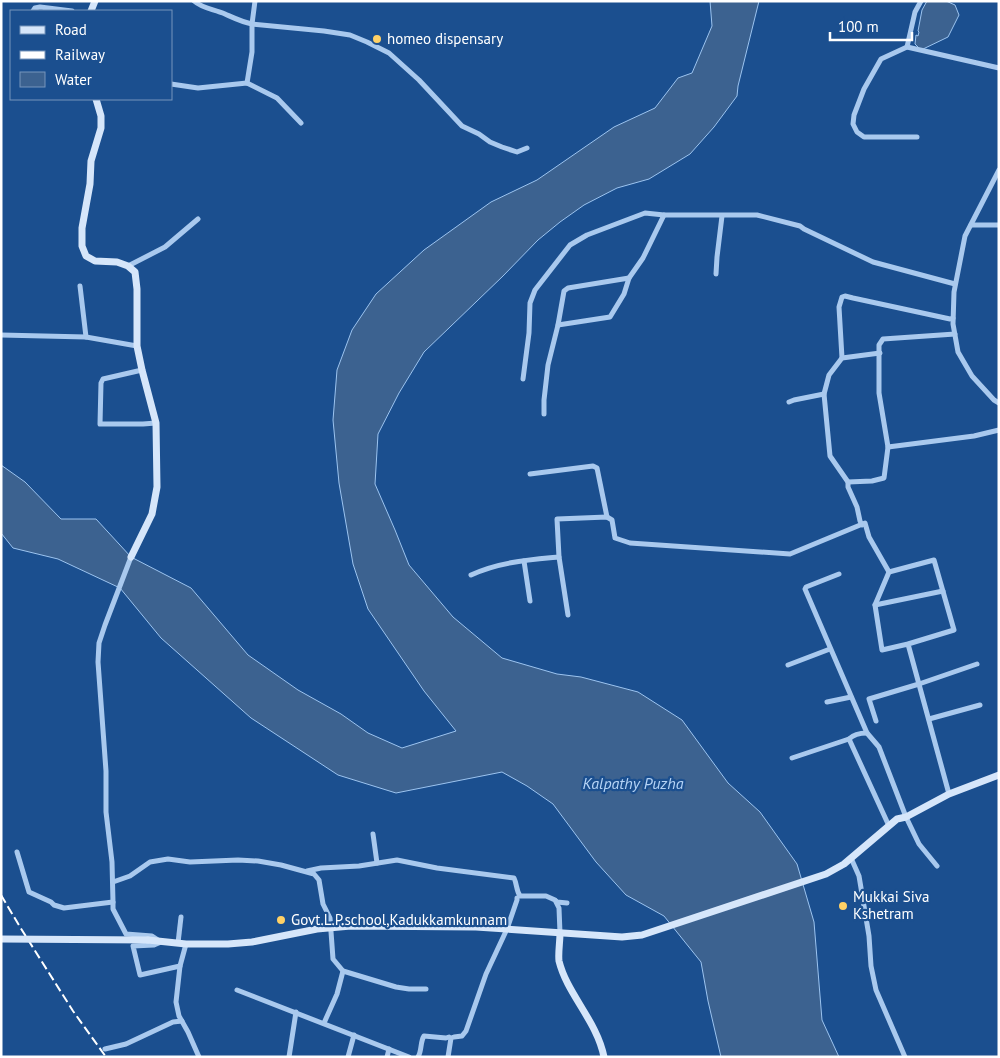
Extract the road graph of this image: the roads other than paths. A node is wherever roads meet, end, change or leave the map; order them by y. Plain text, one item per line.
1 (194, 1) edge
2 (255, 1) edge
3 (921, 1) edge
4 (34, 10) edge
5 (64, 10) edge
6 (252, 24) junction
7 (906, 47) junction
8 (999, 68) edge
9 (172, 84) edge
10 (247, 84) junction
11 (96, 100) edge
12 (301, 123) dead end
13 (917, 137) dead end
14 (527, 148) dead end
15 (999, 170) edge
16 (664, 215) junction
17 (722, 216) junction
18 (198, 219) dead end
19 (971, 225) junction
20 (999, 225) edge
21 (128, 266) junction
22 (716, 274) dead end
23 (629, 278) junction
24 (955, 284) junction
25 (80, 286) dead end
26 (954, 318) junction
27 (558, 325) junction
28 (955, 334) junction
29 (1, 335) edge
30 (86, 337) junction
31 (137, 346) junction
32 (880, 353) junction
33 (842, 358) junction
34 (142, 370) junction
35 (523, 379) dead end
36 (824, 394) junction
37 (789, 402) dead end
38 (999, 403) edge
39 (544, 414) dead end
40 (156, 423) junction
41 (999, 430) edge
42 (888, 447) junction
43 (530, 474) dead end
44 (848, 482) junction
45 (607, 518) junction
46 (862, 525) junction
47 (131, 557) joint
48 (559, 557) junction
49 (524, 560) junction
50 (889, 572) junction
51 (839, 574) dead end
52 (471, 575) dead end
53 (943, 590) junction
54 (530, 600) dead end
55 (874, 605) junction
56 (568, 615) dead end
57 (908, 644) junction
58 (830, 649) junction
59 (977, 664) dead end
60 (788, 665) dead end
61 (919, 684) junction
62 (851, 697) junction
63 (827, 702) dead end
64 (980, 705) dead end
65 (929, 719) junction
66 (876, 721) dead end
67 (867, 732) junction
68 (849, 739) junction
69 (792, 758) dead end
70 (999, 775) edge
71 (949, 794) junction
72 (906, 817) junction
73 (889, 826) junction
74 (373, 834) dead end
75 (17, 852) dead end
76 (851, 858) junction
77 (377, 863) junction
78 (937, 866) dead end
79 (306, 872) junction
80 (113, 882) junction
81 (517, 898) dead end
82 (556, 900) junction
83 (112, 902) junction
84 (567, 903) dead end
85 (181, 917) dead end
86 (331, 928) junction
87 (507, 928) junction
88 (560, 933) junction
89 (1, 938) edge
90 (162, 942) junction
91 (178, 944) junction
92 (186, 944) junction
93 (180, 966) junction
94 (343, 970) junction
95 (426, 989) dead end
96 (238, 990) dead end
97 (296, 1012) junction
98 (182, 1021) junction
99 (324, 1023) junction
100 (354, 1035) junction
101 (449, 1037) dead end
102 (105, 1049) dead end
103 (389, 1049) junction
104 (199, 1057) edge
105 (289, 1057) edge
106 (348, 1057) edge
107 (387, 1057) edge
108 (409, 1057) edge
109 (418, 1057) edge
110 (448, 1057) edge
111 (604, 1057) edge
112 (905, 1057) edge

1 - 6 street
2 - 6 street
3 - 7 street
4 - 5 street
6 - 10 street
6 - 14 street
7 - 8 street
7 - 13 street
9 - 10 street
10 - 12 street
11 - 21 main road
15 - 19 street
16 - 17 street
16 - 23 street
16 - 35 street
17 - 22 street
17 - 24 street
18 - 21 street
19 - 20 street
19 - 24 street
21 - 31 main road
23 - 27 street
23 - 27 street
24 - 26 street
25 - 30 street
26 - 28 street
26 - 33 street
27 - 39 street
28 - 32 street
28 - 38 street
29 - 30 street
30 - 31 street
31 - 34 main road
32 - 33 street
32 - 42 street
33 - 36 street
34 - 40 main road
34 - 40 street
36 - 37 street
36 - 44 street
40 - 47 main road
41 - 42 street
42 - 44 street
43 - 45 street
44 - 46 street
45 - 46 street
45 - 48 street
46 - 50 street
47 - 80 street
48 - 49 street
48 - 56 street
49 - 52 street
49 - 54 street
50 - 53 street
50 - 55 street
51 - 58 street
53 - 55 street
53 - 57 street
55 - 57 street
57 - 61 street
58 - 60 street
58 - 62 street
59 - 61 street
61 - 65 street
61 - 66 street
62 - 63 street
62 - 67 street
64 - 65 street
65 - 71 street
67 - 68 street
67 - 72 street
68 - 69 street
68 - 73 street
70 - 71 main road
71 - 72 main road
72 - 73 main road
72 - 78 street
73 - 76 main road
74 - 77 street
75 - 83 street
76 - 88 main road
76 - 112 street
77 - 79 street
77 - 82 street
79 - 80 street
79 - 86 street
80 - 83 street
81 - 87 street
82 - 84 street
82 - 88 street
83 - 90 street
85 - 91 street
86 - 87 main road
86 - 92 main road
86 - 94 street
87 - 88 main road
87 - 110 street
88 - 111 main road
89 - 90 main road, bridge
90 - 91 main road
90 - 93 street
91 - 92 main road
92 - 93 street
93 - 98 street
94 - 95 street
94 - 99 street
96 - 97 street
97 - 99 street
97 - 105 street
98 - 102 street
98 - 104 street
99 - 100 street
100 - 103 street
100 - 106 street
101 - 109 street
103 - 107 street
103 - 108 street

